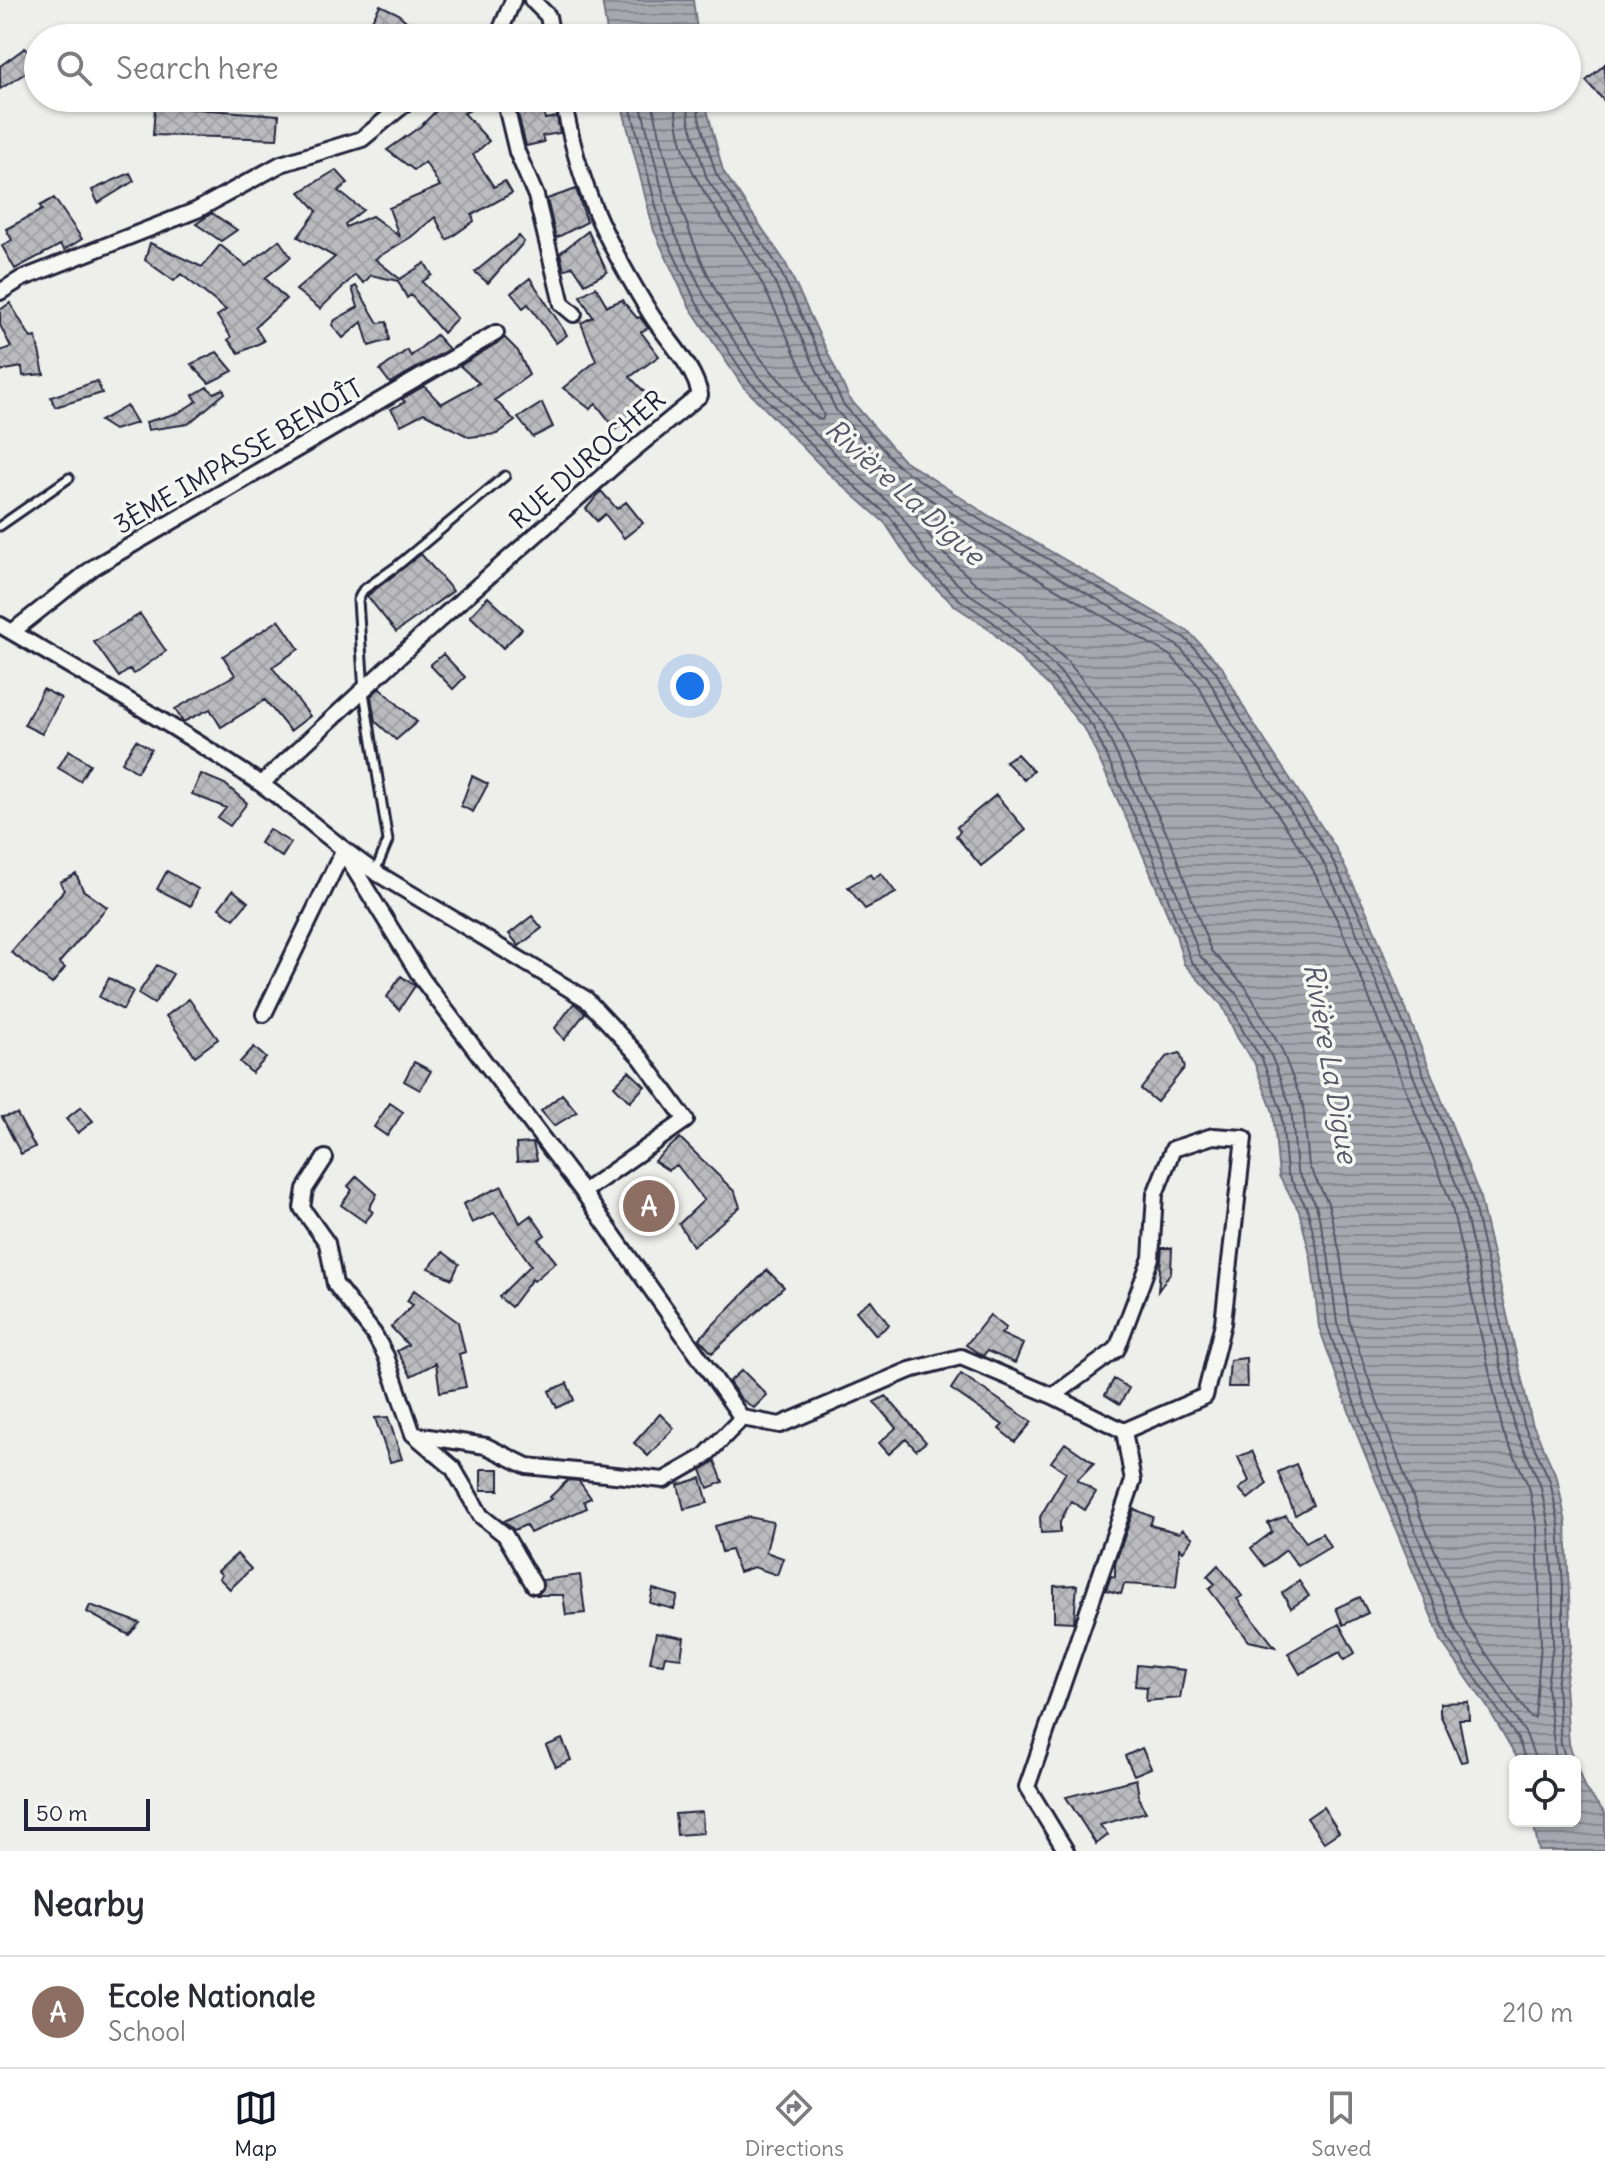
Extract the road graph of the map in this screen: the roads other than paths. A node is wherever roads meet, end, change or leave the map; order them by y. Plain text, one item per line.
1 (513, 0) edge
2 (532, 0) edge
3 (503, 24) edge
4 (549, 24) edge
5 (395, 112) edge
6 (507, 112) edge
7 (565, 112) edge
8 (0, 292) edge
9 (574, 314) dead end
10 (496, 333) dead end
11 (505, 476) dead end
12 (69, 478) dead end
13 (0, 526) edge
14 (6, 629) edge
15 (364, 692) junction
16 (261, 784) junction
17 (343, 851) junction
18 (375, 872) junction
19 (264, 1014) dead end
20 (325, 1158) dead end
21 (583, 1192) junction
22 (1053, 1396) junction
23 (742, 1418) junction
24 (1124, 1431) junction
25 (413, 1434) junction
26 (534, 1585) dead end
27 (1066, 1851) edge

1 - 3 street
2 - 4 street
5 - 8 street
6 - 9 street
7 - 15 street, RUE DUROCHER
10 - 14 street, 3ÈME IMPASSE BENOÎT
11 - 15 lane
12 - 13 lane
14 - 16 street
15 - 16 street, RUE DUROCHER
15 - 18 lane
16 - 17 street
17 - 18 street
17 - 19 street
17 - 21 street
18 - 21 street
20 - 25 street
21 - 23 street
22 - 23 street
22 - 24 street
22 - 24 street
23 - 25 street
24 - 27 street
25 - 26 street

